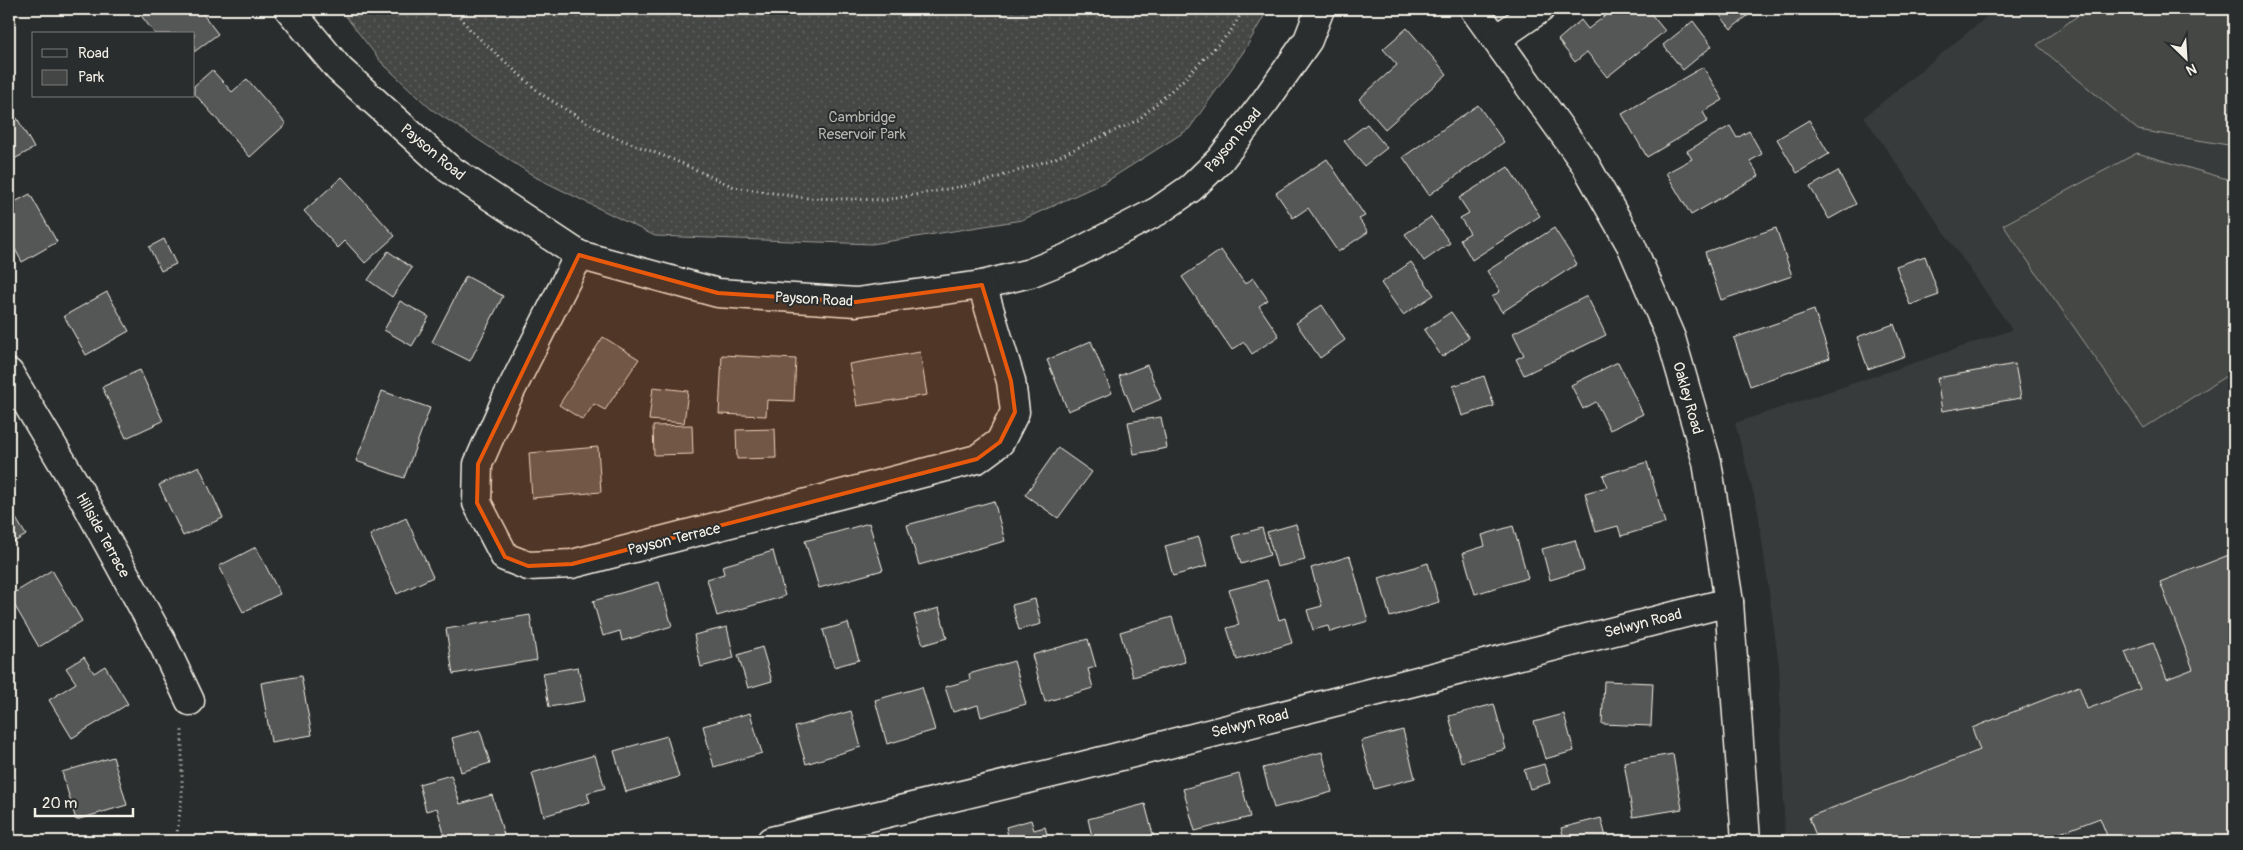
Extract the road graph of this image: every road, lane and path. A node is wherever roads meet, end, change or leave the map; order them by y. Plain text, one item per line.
1 (289, 9) edge
2 (454, 9) edge
3 (1244, 9) edge
4 (1320, 9) edge
5 (1474, 9) edge
6 (1540, 9) edge
7 (1496, 39) junction
8 (579, 254) junction
9 (982, 285) junction
10 (9, 373) edge
11 (1729, 602) junction
12 (190, 701) joint
13 (176, 841) edge
14 (771, 841) edge
15 (1746, 841) edge

1 - 8 street, Payson Road
2 - 3 path
4 - 9 street, Payson Road
5 - 7 street, Oakley Road
6 - 7 street
7 - 11 street, Oakley Road
8 - 9 street, Payson Road
8 - 9 street, Payson Terrace
10 - 12 street, Hillside Terrace
11 - 14 street, Selwyn Road
11 - 15 street, Oakley Road
12 - 13 path

